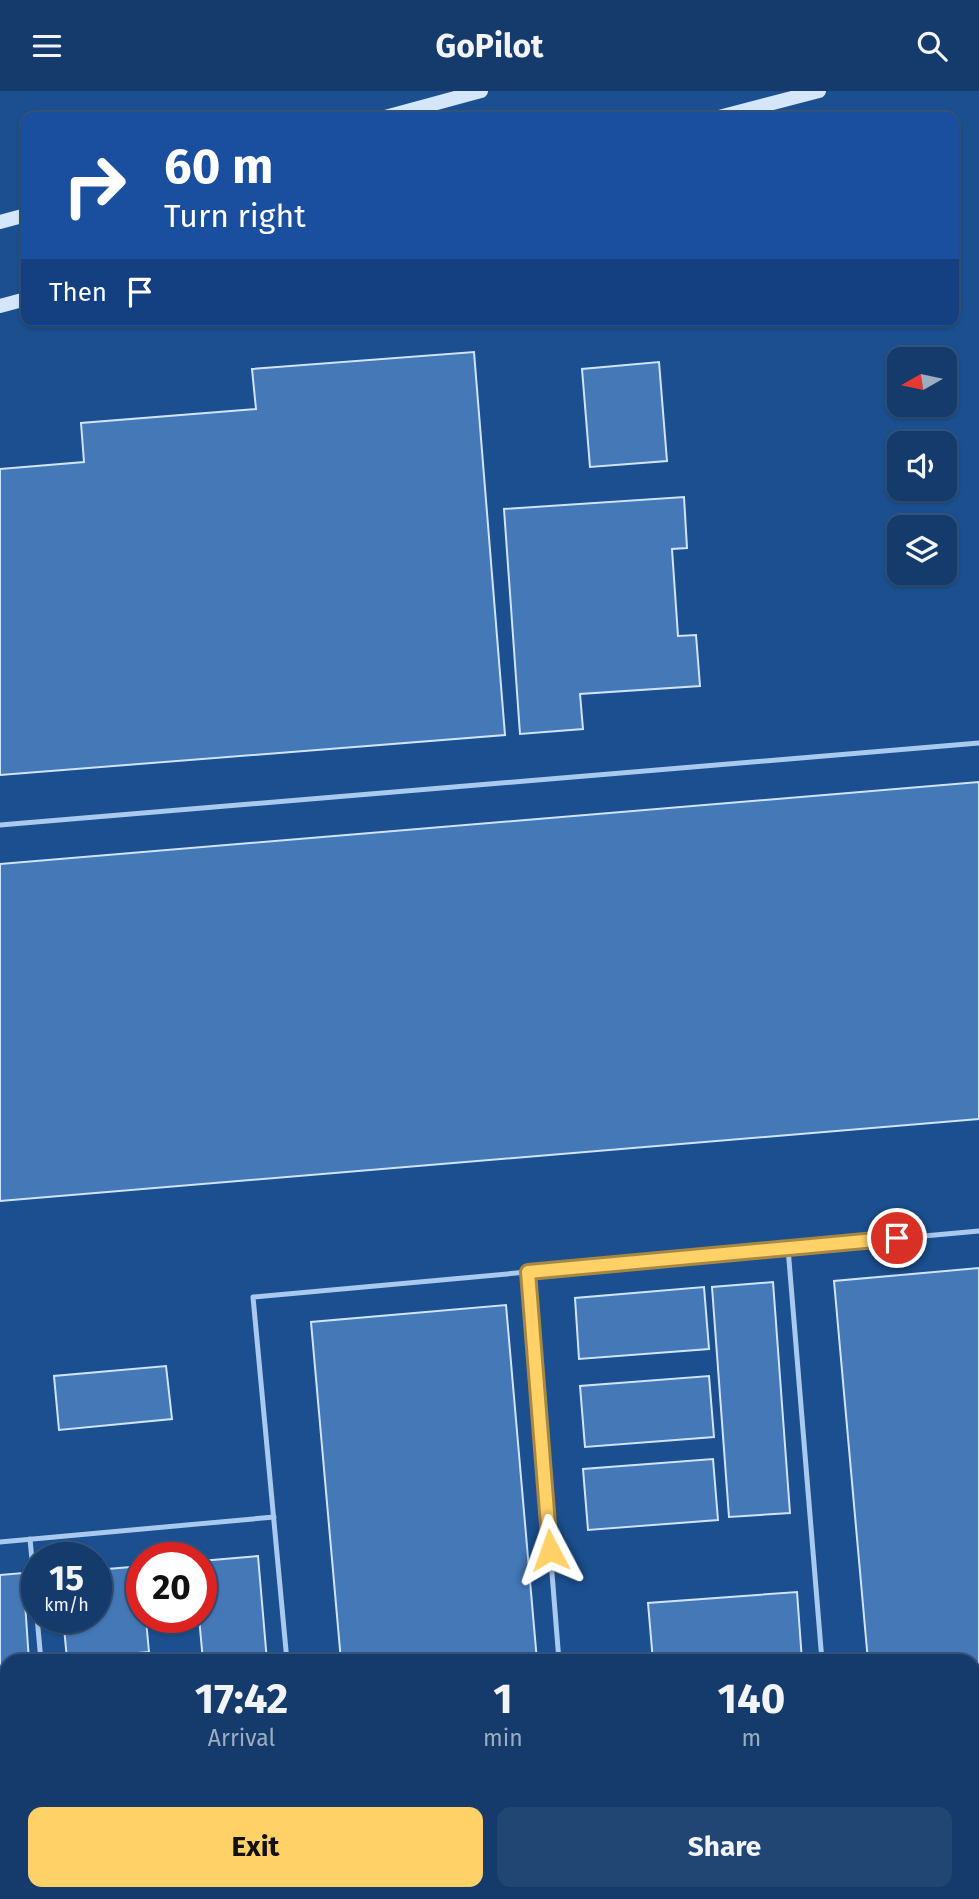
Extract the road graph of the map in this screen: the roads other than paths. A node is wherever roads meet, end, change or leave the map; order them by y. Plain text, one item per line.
1 (481, 91) edge
2 (819, 91) edge
3 (403, 112) edge
4 (738, 112) edge
5 (21, 216) edge
6 (0, 222) edge
7 (21, 300) edge
8 (0, 306) edge
9 (979, 743) edge
10 (0, 825) edge
11 (979, 1231) edge
12 (788, 1248) junction
13 (528, 1272) junction
14 (274, 1517) junction
15 (30, 1539) junction
16 (0, 1542) edge
17 (30, 1542) edge
18 (39, 1633) edge
19 (40, 1654) edge
20 (286, 1654) edge
21 (558, 1654) edge
22 (821, 1654) edge

1 - 3 main road
2 - 4 main road
5 - 6 main road
7 - 8 main road
9 - 10 lane
11 - 12 lane
12 - 13 lane
12 - 22 lane
13 - 14 lane
13 - 21 lane
14 - 15 lane
14 - 20 lane
15 - 16 lane
15 - 17 lane
18 - 19 lane

